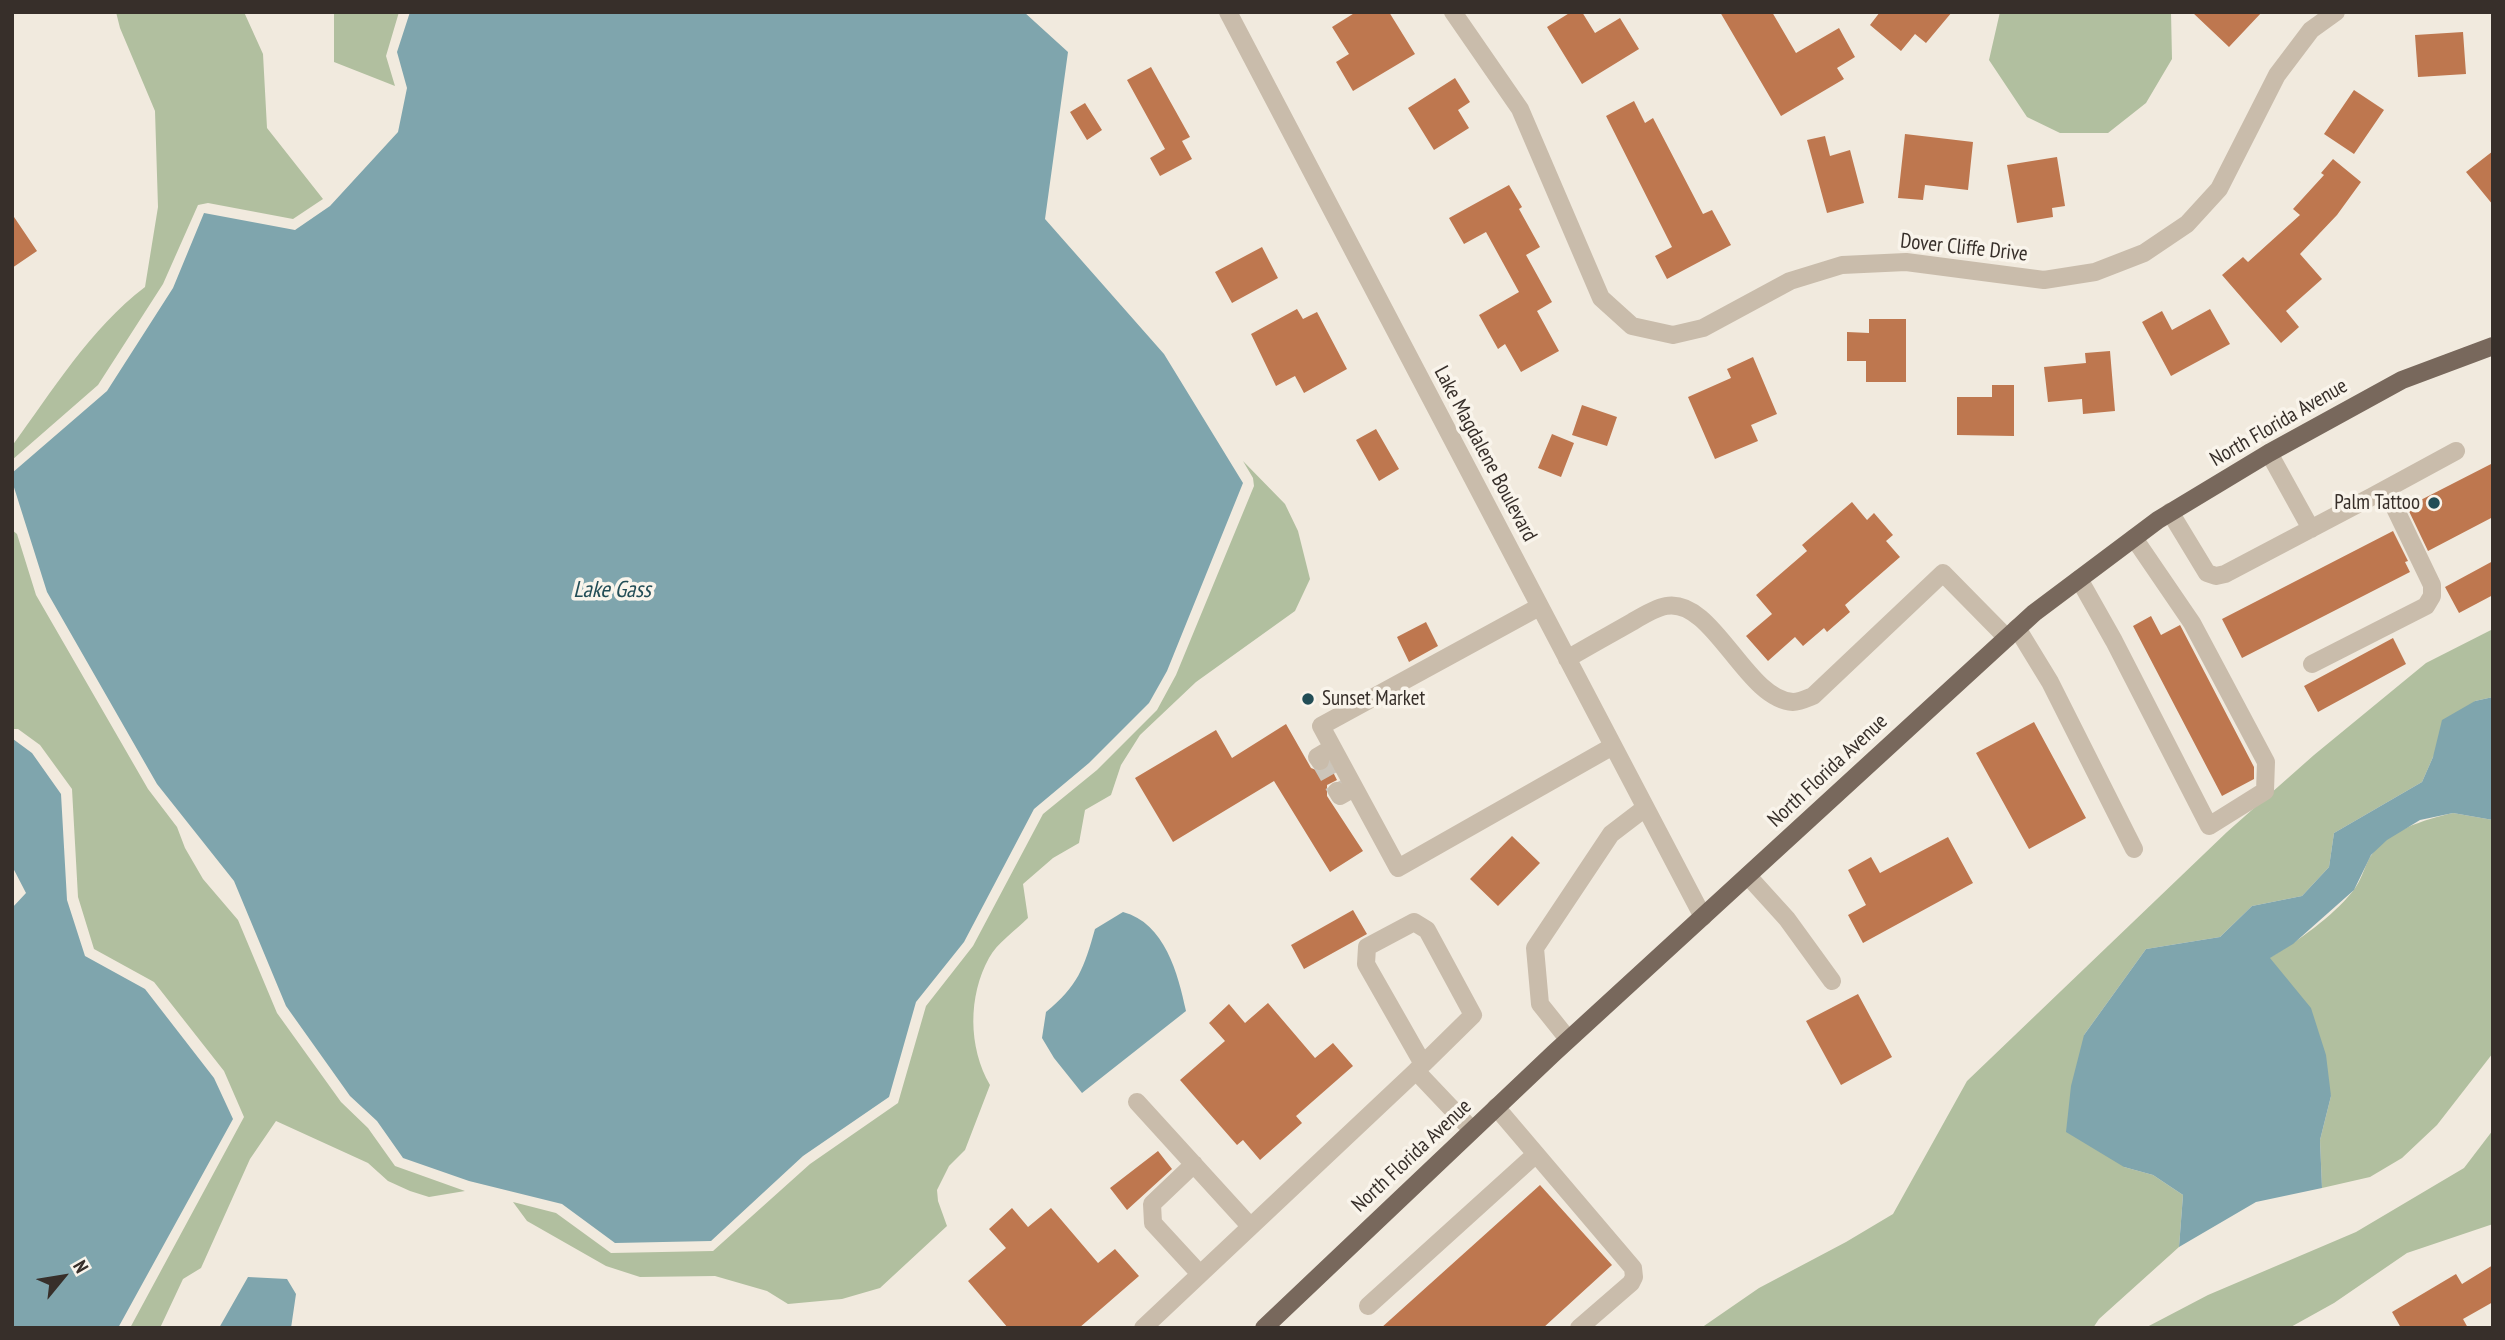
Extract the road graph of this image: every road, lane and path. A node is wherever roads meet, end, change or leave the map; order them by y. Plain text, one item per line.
1 (1228, 12) edge
2 (1453, 12) edge
3 (2336, 12) edge
4 (2493, 346) edge
5 (2456, 450) dead end
6 (2269, 453) junction
7 (2375, 495) junction
8 (2170, 512) junction
9 (2311, 529) junction
10 (2134, 538) junction
11 (2079, 579) junction
12 (1539, 607) junction
13 (2012, 633) junction
14 (1567, 659) junction
15 (2312, 664) dead end
16 (1613, 746) junction
17 (1645, 808) junction
18 (2134, 849) dead end
19 (1748, 876) junction
20 (1703, 917) junction
21 (1832, 981) dead end
22 (1569, 1039) junction
23 (1419, 1068) junction
24 (1137, 1102) dead end
25 (1496, 1107) junction
26 (1472, 1130) junction
27 (1536, 1154) junction
28 (1194, 1164) junction
29 (1250, 1226) junction
30 (1200, 1274) junction
31 (1368, 1306) dead end
32 (1143, 1328) edge
33 (1264, 1328) edge
34 (1580, 1328) edge

1 - 12 street, Lake Magdalene Boulevard
2 - 3 street, Dover Cliffe Drive
4 - 6 main road, North Florida Avenue
5 - 7 street
6 - 8 main road, North Florida Avenue
6 - 9 street
7 - 9 street
7 - 15 street
8 - 9 street
8 - 10 main road, North Florida Avenue
10 - 11 main road, North Florida Avenue
10 - 11 street
11 - 13 main road, North Florida Avenue
12 - 14 street, Lake Magdalene Boulevard
12 - 16 street
13 - 14 street
13 - 18 street
13 - 19 main road, North Florida Avenue
14 - 16 street, Lake Magdalene Boulevard
16 - 17 street, Lake Magdalene Boulevard
17 - 20 street, Lake Magdalene Boulevard
17 - 22 street
19 - 20 main road, North Florida Avenue
19 - 21 street
20 - 22 main road, North Florida Avenue
22 - 25 main road, North Florida Avenue
23 - 23 street
23 - 26 street
23 - 29 street
24 - 28 street
25 - 26 main road, North Florida Avenue
25 - 27 street
26 - 33 main road, North Florida Avenue
27 - 31 street
27 - 34 street
28 - 29 street
28 - 30 street
29 - 30 street
30 - 32 street

